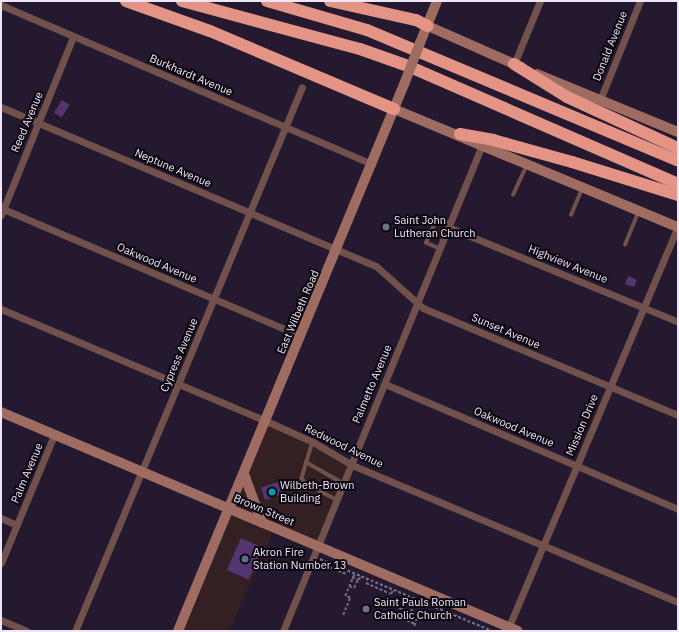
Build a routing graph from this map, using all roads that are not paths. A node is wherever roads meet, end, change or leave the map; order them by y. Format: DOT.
graph roads {
  1 [pos="126,1"];
  2 [pos="182,1"];
  3 [pos="267,1"];
  4 [pos="330,1"];
  5 [pos="437,1"];
  6 [pos="540,1"];
  7 [pos="640,1"];
  8 [pos="1,5"];
  9 [pos="428,26"];
  10 [pos="74,36"];
  11 [pos="514,64"];
  12 [pos="302,87"];
  13 [pos="600,100"];
  14 [pos="1,107"];
  15 [pos="394,109"];
  16 [pos="38,122"];
  17 [pos="285,128"];
  18 [pos="678,132"];
  19 [pos="460,134"];
  20 [pos="482,145"];
  21 [pos="678,148"];
  22 [pos="678,161"];
  23 [pos="372,164"];
  24 [pos="527,164"];
  25 [pos="678,184"];
  26 [pos="582,188"];
  27 [pos="513,194"];
  28 [pos="678,195"];
  29 [pos="2,211"];
  30 [pos="638,211"];
  31 [pos="250,213"];
  32 [pos="571,215"];
  33 [pos="449,225"];
  34 [pos="678,227"];
  35 [pos="432,230"];
  36 [pos="445,235"];
  37 [pos="625,245"];
  38 [pos="440,249"];
  39 [pos="337,250"];
  40 [pos="214,299"];
  41 [pos="417,303"];
  42 [pos="644,306"];
  43 [pos="1,309"];
  44 [pos="678,322"];
  45 [pos="301,336"];
  46 [pos="178,384"];
  47 [pos="385,384"];
  48 [pos="610,387"];
  49 [pos="1,412"];
  50 [pos="678,415"];
  51 [pos="266,421"];
  52 [pos="54,435"];
  53 [pos="313,442"];
  54 [pos="306,462"];
  55 [pos="352,465"];
  56 [pos="576,466"];
  57 [pos="142,472"];
  58 [pos="244,474"];
  59 [pos="344,484"];
  60 [pos="338,500"];
  61 [pos="229,508"];
  62 [pos="678,509"];
  63 [pos="1,518"];
  64 [pos="262,523"];
  65 [pos="17,525"];
  66 [pos="543,545"];
  67 [pos="319,547"];
  68 [pos="1,564"];
  69 [pos="678,602"];
  70 [pos="1,620"];
  71 [pos="511,630"];
  72 [pos="27,631"];
  73 [pos="75,631"];
  74 [pos="178,631"];
  75 [pos="284,631"];
  1 -- 15 [label="highway"];
  2 -- 25 [label="highway"];
  3 -- 22 [label="highway"];
  4 -- 9 [label="highway"];
  5 -- 9 [label="main road, East Wilbeth Road"];
  6 -- 11 [label="street"];
  7 -- 13 [label="street, Donald Avenue"];
  8 -- 10 [label="street, Burkhardt Avenue"];
  9 -- 11 [label="main road"];
  9 -- 15 [label="main road, East Wilbeth Road, bridge"];
  10 -- 16 [label="street, Reed Avenue"];
  10 -- 17 [label="street, Burkhardt Avenue"];
  11 -- 13 [label="main road"];
  11 -- 21 [label="highway"];
  12 -- 17 [label="street, Cypress Avenue"];
  13 -- 18 [label="main road"];
  14 -- 16 [label="street, Neptune Avenue"];
  15 -- 19 [label="main road"];
  15 -- 23 [label="main road, East Wilbeth Road"];
  16 -- 29 [label="street, Reed Avenue"];
  16 -- 31 [label="street, Neptune Avenue"];
  17 -- 23 [label="street, Burkhardt Avenue"];
  17 -- 31 [label="street, Cypress Avenue"];
  19 -- 20 [label="main road"];
  19 -- 28 [label="highway"];
  20 -- 24 [label="main road"];
  20 -- 33 [label="street, Palmetto Avenue"];
  23 -- 39 [label="main road, East Wilbeth Road"];
  24 -- 26 [label="main road"];
  24 -- 27 [label="lane"];
  26 -- 30 [label="main road"];
  26 -- 32 [label="lane"];
  29 -- 40 [label="street, Oakwood Avenue"];
  30 -- 34 [label="main road"];
  30 -- 37 [label="lane"];
  31 -- 39 [label="street, Neptune Avenue"];
  31 -- 40 [label="street, Cypress Avenue"];
  33 -- 35 [label="lane"];
  33 -- 36 [label="street, Palmetto Avenue"];
  33 -- 42 [label="street, Highview Avenue"];
  34 -- 42 [label="street, Mission Drive"];
  35 -- 36 [label="lane"];
  35 -- 38 [label="lane"];
  36 -- 38 [label="street, Palmetto Avenue"];
  38 -- 41 [label="street, Palmetto Avenue"];
  39 -- 41 [label="street, Sunset Avenue"];
  39 -- 45 [label="main road, East Wilbeth Road"];
  40 -- 45 [label="street, Oakwood Avenue"];
  40 -- 46 [label="street, Cypress Avenue"];
  41 -- 47 [label="street, Palmetto Avenue"];
  41 -- 48 [label="street, Sunset Avenue"];
  42 -- 44 [label="street, Highview Avenue"];
  42 -- 48 [label="street, Mission Drive"];
  43 -- 46 [label="street, Redwood Avenue"];
  45 -- 51 [label="main road, East Wilbeth Road"];
  46 -- 51 [label="street, Redwood Avenue"];
  46 -- 57 [label="street, Cypress Avenue"];
  47 -- 55 [label="street, Palmetto Avenue"];
  47 -- 56 [label="street, Oakwood Avenue"];
  48 -- 50 [label="street, Sunset Avenue"];
  48 -- 56 [label="street, Mission Drive"];
  49 -- 52 [label="main road, Brown Street"];
  51 -- 53 [label="street, Redwood Avenue"];
  51 -- 58 [label="main road, East Wilbeth Road"];
  52 -- 57 [label="main road, Brown Street"];
  52 -- 65 [label="street, Palm Avenue"];
  53 -- 54 [label="lane"];
  53 -- 55 [label="street, Redwood Avenue"];
  54 -- 59 [label="lane"];
  54 -- 60 [label="lane"];
  55 -- 59 [label="street, Palmetto Avenue"];
  55 -- 66 [label="street, Redwood Avenue"];
  56 -- 62 [label="street, Oakwood Avenue"];
  56 -- 66 [label="street, Mission Drive"];
  57 -- 61 [label="main road, Brown Street"];
  57 -- 73 [label="street, Cypress Avenue"];
  58 -- 61 [label="main road, East Wilbeth Road"];
  58 -- 64 [label="main road"];
  59 -- 60 [label="street, Palmetto Avenue"];
  60 -- 67 [label="street, Palmetto Avenue"];
  61 -- 64 [label="main road, Brown Street"];
  61 -- 74 [label="main road, East Wilbeth Road"];
  63 -- 65 [label="street"];
  64 -- 67 [label="main road, Brown Street"];
  65 -- 68 [label="street, Palm Avenue"];
  66 -- 69 [label="street, Redwood Avenue"];
  66 -- 71 [label="street, Mission Drive"];
  67 -- 71 [label="main road, Brown Street"];
  67 -- 75 [label="street, Palmetto Avenue"];
  70 -- 72 [label="street"];
}
